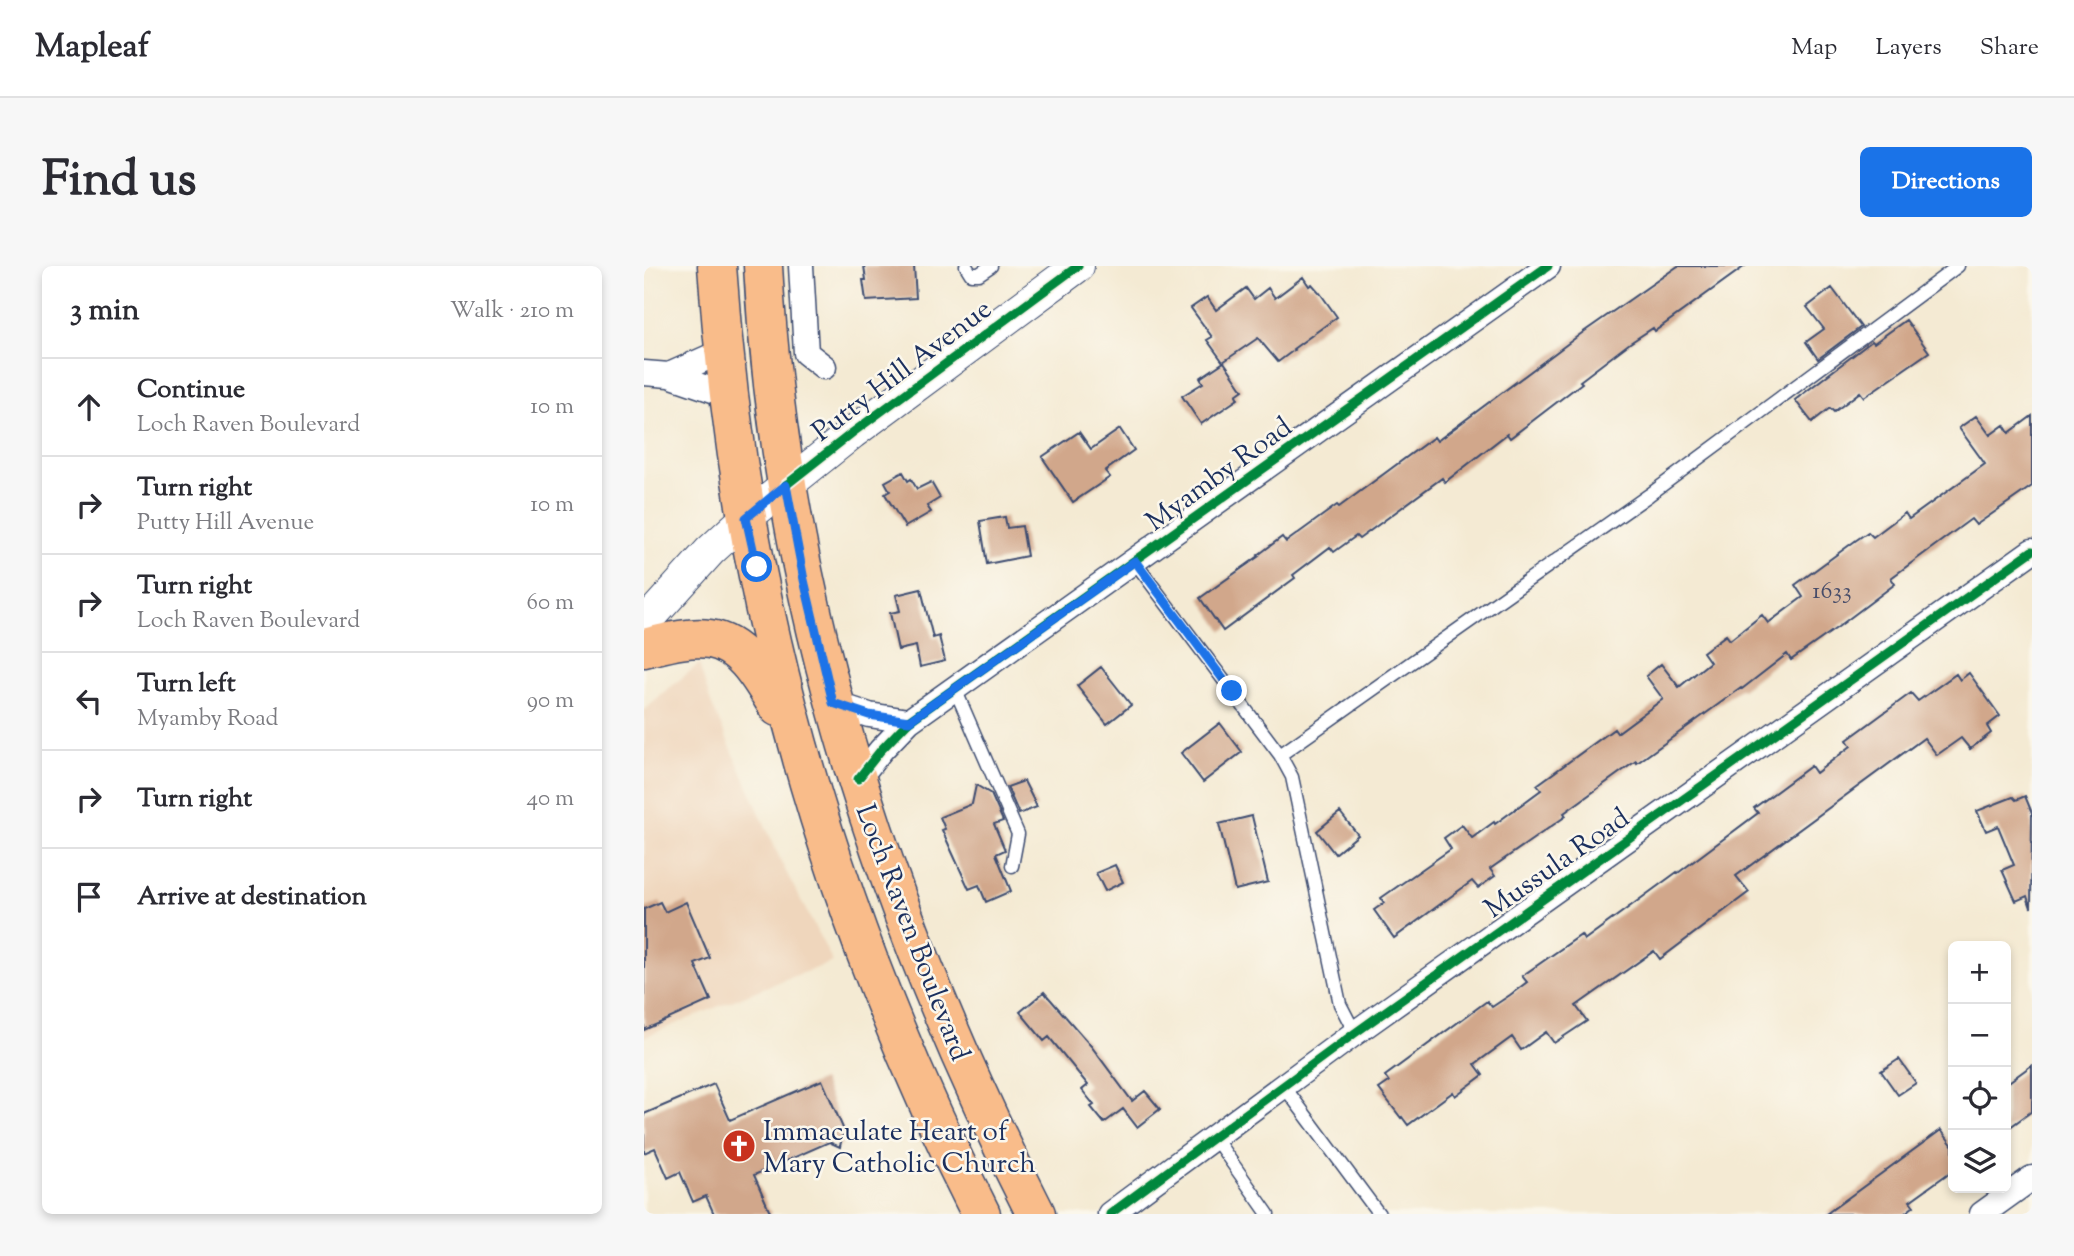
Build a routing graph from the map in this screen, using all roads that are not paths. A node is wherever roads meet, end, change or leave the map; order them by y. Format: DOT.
graph roads {
  1 [pos="717,266"];
  2 [pos="764,266"];
  3 [pos="801,266"];
  4 [pos="966,266"];
  5 [pos="991,266"];
  6 [pos="1078,266"];
  7 [pos="1548,266"];
  8 [pos="1958,266"];
  9 [pos="725,350"];
  10 [pos="824,367"];
  11 [pos="656,374"];
  12 [pos="730,396"];
  13 [pos="786,485"];
  14 [pos="746,518"];
  15 [pos="2032,551"];
  16 [pos="1135,561"];
  17 [pos="644,624"];
  18 [pos="644,648"];
  19 [pos="955,689"];
  20 [pos="833,703"];
  21 [pos="909,721"];
  22 [pos="792,727"];
  23 [pos="1280,755"];
  24 [pos="858,779"];
  25 [pos="1012,866"];
  26 [pos="1355,1033"];
  27 [pos="1283,1085"];
  28 [pos="1213,1137"];
  29 [pos="2032,1178"];
  30 [pos="981,1214"];
  31 [pos="1036,1214"];
  32 [pos="1110,1214"];
  33 [pos="1268,1214"];
  34 [pos="1379,1214"];
  35 [pos="1983,1214"];
  1 -- 9 [label="main road, Loch Raven Boulevard"];
  2 -- 13 [label="main road, Loch Raven Boulevard"];
  3 -- 10 [label="street"];
  4 -- 5 [label="lane"];
  6 -- 13 [label="street, Putty Hill Avenue"];
  7 -- 16 [label="street, Myamby Road"];
  8 -- 23 [label="lane"];
  9 -- 11 [label="street"];
  9 -- 12 [label="main road, Loch Raven Boulevard"];
  11 -- 12 [label="street"];
  12 -- 14 [label="main road, Loch Raven Boulevard"];
  13 -- 14 [label="street, Putty Hill Avenue"];
  13 -- 20 [label="main road, Loch Raven Boulevard"];
  14 -- 17 [label="street, Putty Hill Avenue"];
  14 -- 22 [label="main road, Loch Raven Boulevard"];
  15 -- 26 [label="street, Mussula Road"];
  16 -- 19 [label="street, Myamby Road"];
  16 -- 23 [label="lane"];
  18 -- 22 [label="main road"];
  19 -- 21 [label="street, Myamby Road"];
  19 -- 25 [label="lane"];
  20 -- 21 [label="street"];
  20 -- 24 [label="main road, Loch Raven Boulevard"];
  21 -- 24 [label="street, Myamby Road"];
  22 -- 30 [label="main road, Loch Raven Boulevard"];
  23 -- 26 [label="lane"];
  24 -- 31 [label="main road, Loch Raven Boulevard"];
  26 -- 27 [label="street, Mussula Road"];
  27 -- 28 [label="street, Mussula Road"];
  27 -- 34 [label="lane"];
  28 -- 32 [label="street, Mussula Road"];
  28 -- 33 [label="lane"];
  29 -- 35 [label="street"];
}
